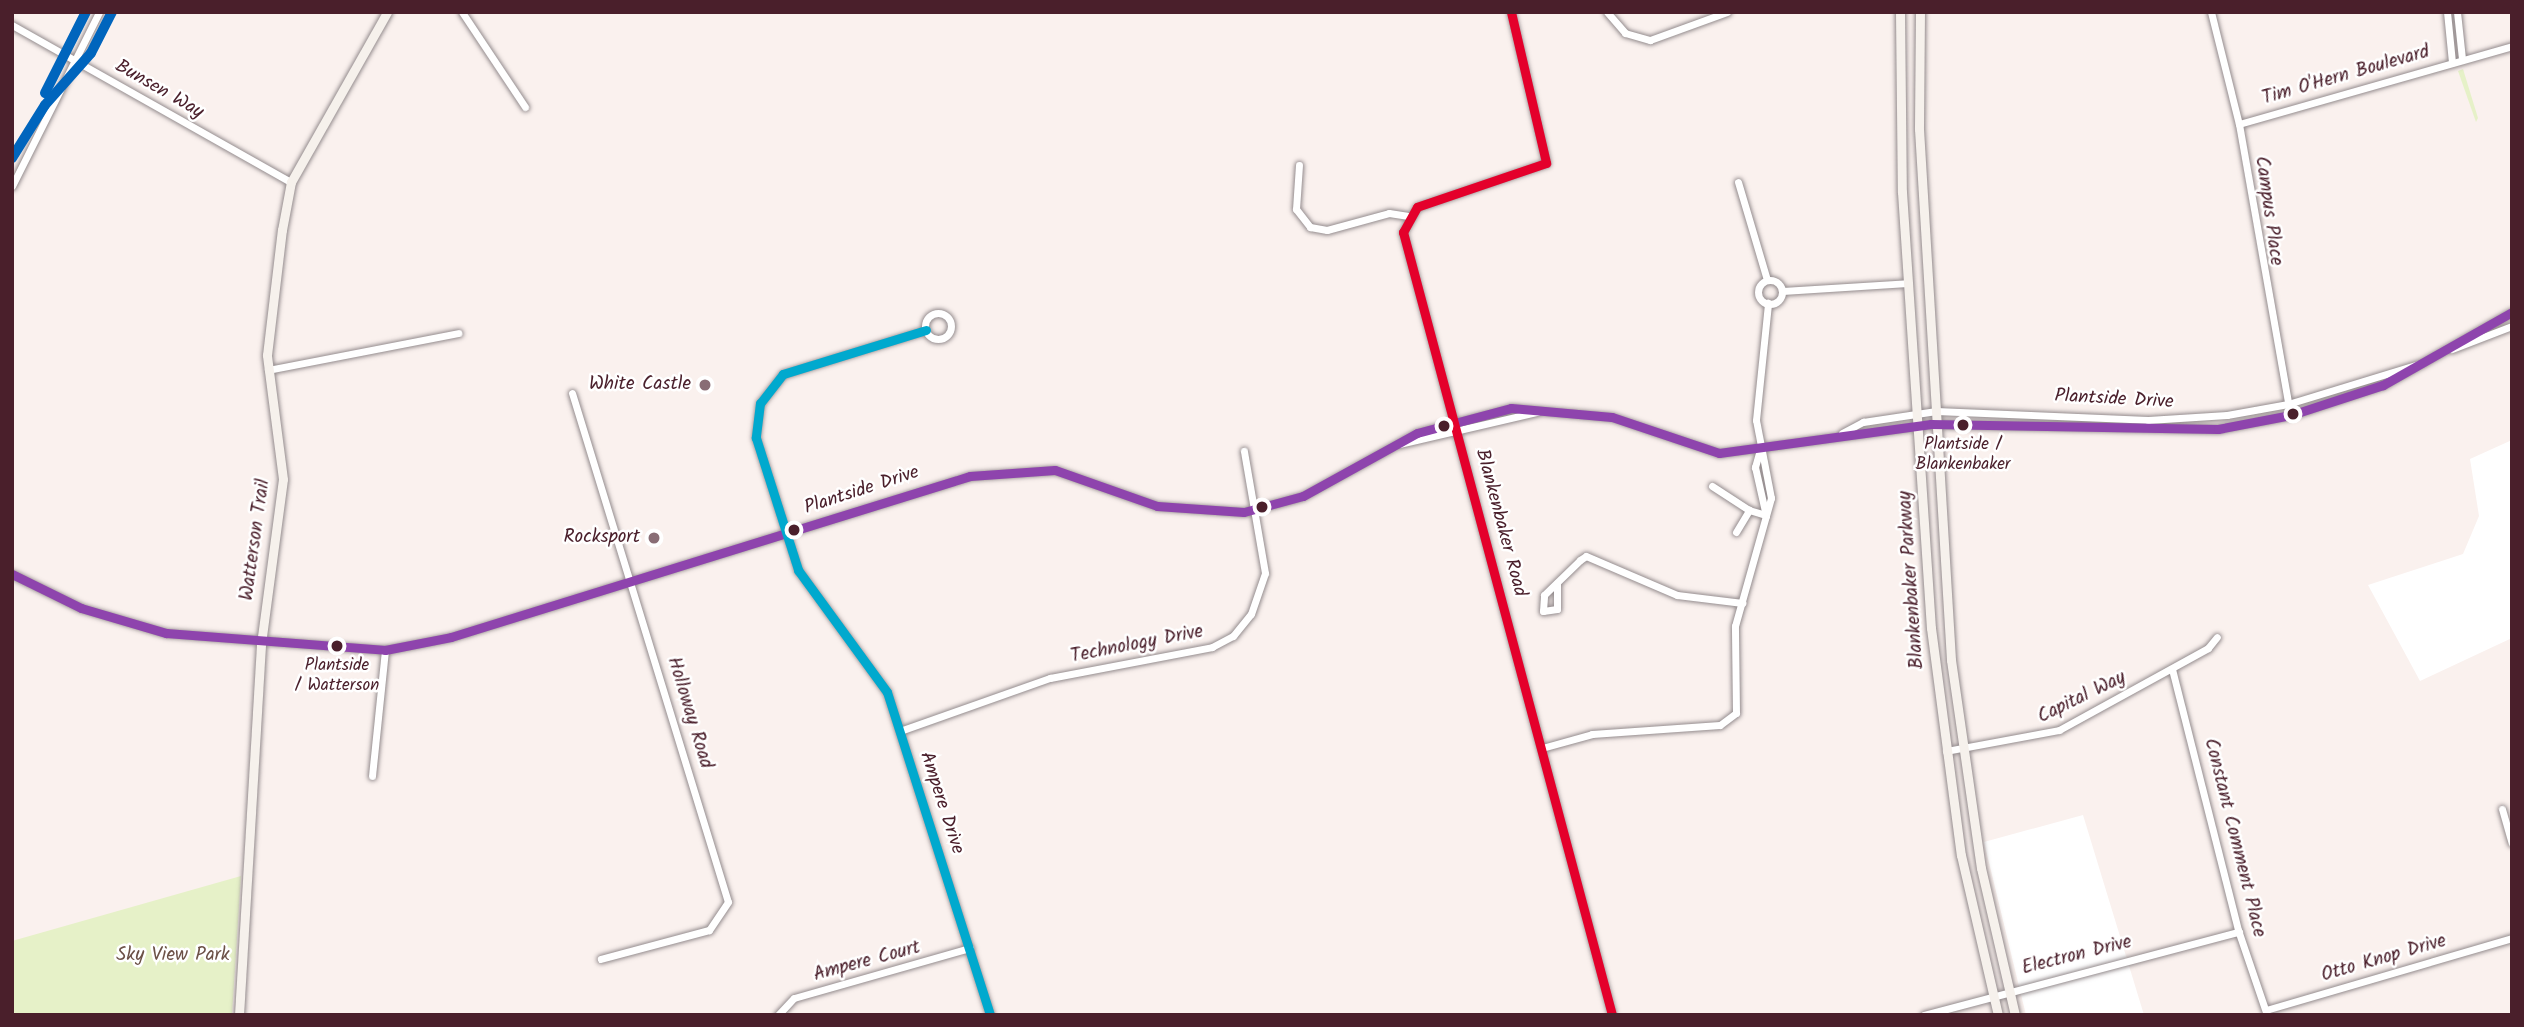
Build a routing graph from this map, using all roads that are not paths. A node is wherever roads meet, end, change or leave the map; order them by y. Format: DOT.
graph roads {
  1 [pos="99,12"];
  2 [pos="387,12"];
  3 [pos="462,12"];
  4 [pos="1511,12"];
  5 [pos="1607,12"];
  6 [pos="1727,12"];
  7 [pos="1900,12"];
  8 [pos="1920,12"];
  9 [pos="2211,12"];
  10 [pos="2446,12"];
  11 [pos="2456,12"];
  12 [pos="12,25"];
  13 [pos="2512,46"];
  14 [pos="2462,59"];
  15 [pos="75,61"];
  16 [pos="2452,62"];
  17 [pos="525,107"];
  18 [pos="2239,124"];
  19 [pos="1300,165"];
  20 [pos="291,182"];
  21 [pos="1738,182"];
  22 [pos="12,186"];
  23 [pos="1407,216"];
  24 [pos="1767,280"];
  25 [pos="1908,283"];
  26 [pos="1782,291"];
  27 [pos="1768,303"];
  28 [pos="2512,312"];
  29 [pos="2512,326"];
  30 [pos="926,330"];
  31 [pos="458,333"];
  32 [pos="2451,349"];
  33 [pos="2422,363"];
  34 [pos="268,370"];
  35 [pos="572,393"];
  36 [pos="2288,404"];
  37 [pos="1541,411"];
  38 [pos="1936,411"];
  39 [pos="1917,413"];
  40 [pos="2092,415"];
  41 [pos="2291,415"];
  42 [pos="1456,420"];
  43 [pos="1937,424"];
  44 [pos="1918,425"];
  45 [pos="2090,427"];
  46 [pos="1459,430"];
  47 [pos="1843,433"];
  48 [pos="1391,445"];
  49 [pos="1244,451"];
  50 [pos="1759,453"];
  51 [pos="1712,486"];
  52 [pos="1749,510"];
  53 [pos="1254,511"];
  54 [pos="1766,516"];
  55 [pos="784,532"];
  56 [pos="1736,532"];
  57 [pos="12,574"];
  58 [pos="632,580"];
  59 [pos="1557,583"];
  60 [pos="1743,603"];
  61 [pos="2217,637"];
  62 [pos="261,644"];
  63 [pos="385,650"];
  64 [pos="2172,668"];
  65 [pos="900,732"];
  66 [pos="1542,748"];
  67 [pos="1962,750"];
  68 [pos="1946,751"];
  69 [pos="372,776"];
  70 [pos="2502,809"];
  71 [pos="2512,843"];
  72 [pos="2239,932"];
  73 [pos="2512,938"];
  74 [pos="970,948"];
  75 [pos="601,959"];
  76 [pos="2008,990"];
  77 [pos="1992,995"];
  78 [pos="2266,1012"];
  79 [pos="239,1015"];
  80 [pos="778,1015"];
  81 [pos="990,1015"];
  82 [pos="1612,1015"];
  83 [pos="1924,1015"];
  84 [pos="1998,1015"];
  85 [pos="2015,1015"];
  1 -- 15 [label="street"];
  2 -- 20 [label="main road, Watterson Trail"];
  3 -- 17 [label="street"];
  4 -- 23 [label="street"];
  5 -- 6 [label="street"];
  7 -- 25 [label="main road, Blankenbaker Parkway"];
  8 -- 38 [label="main road, Blankenbaker Parkway"];
  9 -- 18 [label="street, Campus Place"];
  10 -- 16 [label="street"];
  11 -- 14 [label="street"];
  12 -- 15 [label="street, Bunsen Way"];
  13 -- 14 [label="street, Tim O'Hern Boulevard"];
  14 -- 16 [label="street, Tim O'Hern Boulevard"];
  15 -- 20 [label="street, Bunsen Way"];
  15 -- 22 [label="street"];
  16 -- 18 [label="street, Tim O'Hern Boulevard"];
  18 -- 36 [label="street, Campus Place"];
  19 -- 23 [label="street"];
  20 -- 34 [label="main road, Watterson Trail"];
  21 -- 24 [label="street"];
  23 -- 42 [label="street, Blankenbaker Road"];
  24 -- 26 [label="street"];
  24 -- 27 [label="street"];
  25 -- 26 [label="street"];
  25 -- 39 [label="main road, Blankenbaker Parkway"];
  26 -- 27 [label="street"];
  27 -- 50 [label="street"];
  28 -- 32 [label="street, Plantside Drive"];
  29 -- 32 [label="street, Plantside Drive"];
  30 -- 55 [label="street, Ampere Drive"];
  31 -- 34 [label="street"];
  32 -- 33 [label="street, Plantside Drive"];
  33 -- 36 [label="street, Plantside Drive"];
  33 -- 41 [label="street, Plantside Drive"];
  34 -- 62 [label="main road, Watterson Trail"];
  35 -- 58 [label="street, Holloway Road"];
  36 -- 40 [label="street, Plantside Drive"];
  36 -- 41 [label="street, Campus Place"];
  37 -- 42 [label="street, Plantside Drive"];
  37 -- 46 [label="street, Plantside Drive"];
  37 -- 50 [label="street, Plantside Drive"];
  38 -- 39 [label="street, Plantside Drive"];
  38 -- 40 [label="street, Plantside Drive"];
  38 -- 43 [label="main road, Blankenbaker Parkway"];
  39 -- 44 [label="main road, Blankenbaker Parkway"];
  39 -- 47 [label="street, Plantside Drive"];
  40 -- 45 [label="street"];
  41 -- 45 [label="street, Plantside Drive"];
  42 -- 46 [label="street, Blankenbaker Road"];
  42 -- 48 [label="street, Plantside Drive"];
  43 -- 44 [label="street, Plantside Drive"];
  43 -- 45 [label="street, Plantside Drive"];
  43 -- 67 [label="main road, Blankenbaker Parkway"];
  44 -- 47 [label="street, Plantside Drive"];
  44 -- 68 [label="main road, Blankenbaker Parkway"];
  46 -- 48 [label="street, Plantside Drive"];
  46 -- 66 [label="street, Blankenbaker Road"];
  47 -- 50 [label="street, Plantside Drive"];
  48 -- 53 [label="street, Plantside Drive"];
  49 -- 53 [label="street, Technology Drive"];
  50 -- 54 [label="street"];
  51 -- 52 [label="street"];
  52 -- 54 [label="street"];
  52 -- 56 [label="street"];
  53 -- 55 [label="street, Plantside Drive"];
  53 -- 65 [label="street, Technology Drive"];
  54 -- 60 [label="street"];
  55 -- 58 [label="street, Plantside Drive"];
  55 -- 65 [label="street, Ampere Drive"];
  57 -- 62 [label="street, Plantside Drive"];
  58 -- 63 [label="street, Plantside Drive"];
  58 -- 75 [label="street, Holloway Road"];
  59 -- 60 [label="street"];
  60 -- 66 [label="street"];
  61 -- 64 [label="street, Capital Way"];
  62 -- 63 [label="street, Plantside Drive"];
  62 -- 79 [label="main road, Watterson Trail"];
  63 -- 69 [label="street"];
  64 -- 67 [label="street, Capital Way"];
  64 -- 72 [label="street, Constant Comment Place"];
  65 -- 74 [label="street, Ampere Drive"];
  66 -- 82 [label="street, Blankenbaker Road"];
  67 -- 68 [label="street, Capital Way"];
  67 -- 76 [label="main road, Blankenbaker Parkway"];
  68 -- 77 [label="main road, Blankenbaker Parkway"];
  70 -- 71 [label="street"];
  72 -- 76 [label="street, Electron Drive"];
  72 -- 78 [label="street, Constant Comment Place"];
  73 -- 78 [label="street, Otto Knop Drive"];
  74 -- 80 [label="street, Ampere Court"];
  74 -- 81 [label="street, Ampere Drive"];
  76 -- 77 [label="street, Electron Drive"];
  76 -- 85 [label="main road, Blankenbaker Parkway"];
  77 -- 83 [label="street, Electron Drive"];
  77 -- 84 [label="main road, Blankenbaker Parkway"];
}
